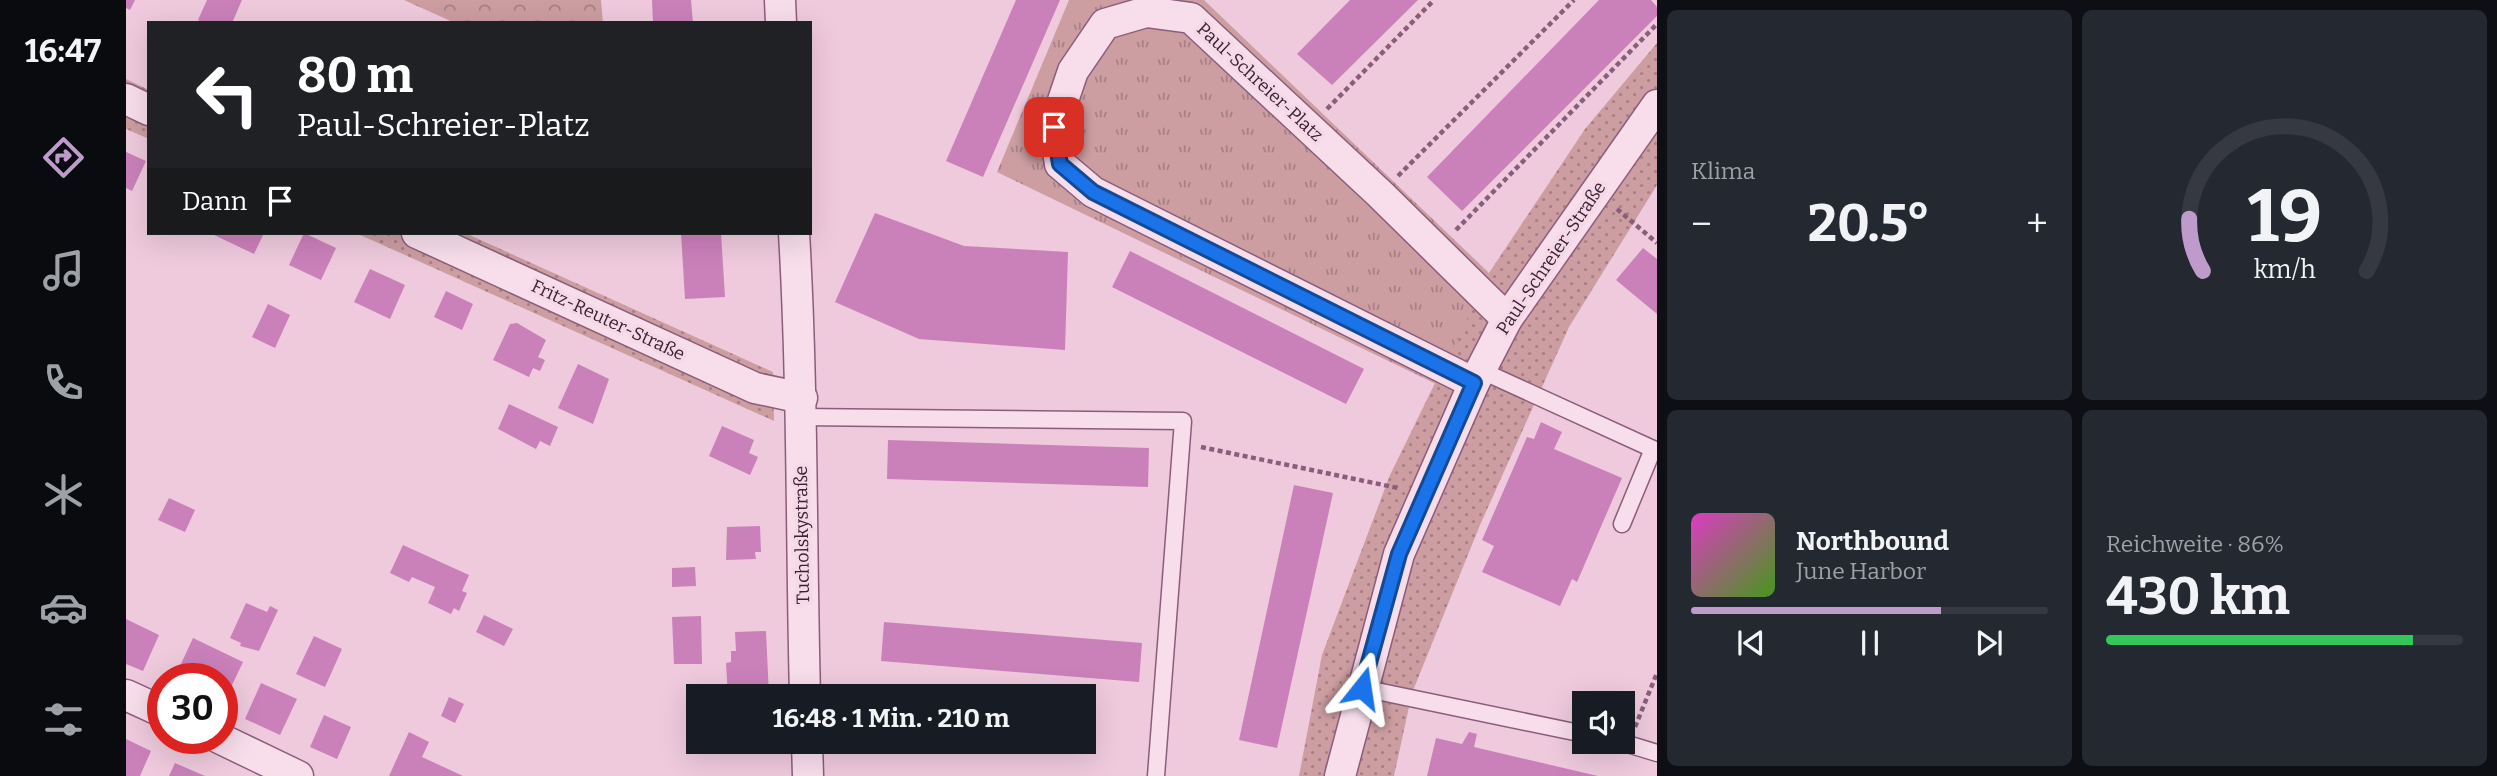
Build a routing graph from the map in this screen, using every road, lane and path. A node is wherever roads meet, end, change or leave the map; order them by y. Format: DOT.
graph roads {
  1 [pos="780,0"];
  2 [pos="1434,0"];
  3 [pos="1574,0"];
  4 [pos="781,21"];
  5 [pos="1657,24"];
  6 [pos="126,99"];
  7 [pos="1657,105"];
  8 [pos="147,109"];
  9 [pos="1309,127"];
  10 [pos="1595,191"];
  11 [pos="1380,194"];
  12 [pos="421,235"];
  13 [pos="794,235"];
  14 [pos="1657,243"];
  15 [pos="1436,251"];
  16 [pos="1507,319"];
  17 [pos="1477,376"];
  18 [pos="801,396"];
  19 [pos="1183,444"];
  20 [pos="1423,493"];
  21 [pos="1622,524"];
  22 [pos="1657,673"];
  23 [pos="806,684"];
  24 [pos="1362,688"];
  25 [pos="126,695"];
  26 [pos="147,705"];
  27 [pos="1635,720"];
  28 [pos="1572,731"];
  29 [pos="1635,746"];
  30 [pos="238,747"];
  31 [pos="1657,753"];
  32 [pos="807,754"];
  33 [pos="298,776"];
  34 [pos="808,776"];
  35 [pos="1156,776"];
  36 [pos="1340,776"];
  1 -- 4 [label="street"];
  2 -- 9 [label="path"];
  3 -- 11 [label="path"];
  5 -- 15 [label="path"];
  6 -- 8 [label="street"];
  7 -- 10 [label="street, Paul-Schreier-Straße"];
  9 -- 11 [label="street, Paul-Schreier-Platz"];
  9 -- 17 [label="street, Paul-Schreier-Platz"];
  10 -- 14 [label="path"];
  10 -- 16 [label="street, Paul-Schreier-Straße"];
  11 -- 15 [label="street, Paul-Schreier-Platz"];
  12 -- 18 [label="street, Fritz-Reuter-Straße"];
  13 -- 18 [label="street, Tucholskystraße"];
  15 -- 16 [label="street, Paul-Schreier-Platz"];
  16 -- 17 [label="street, Paul-Schreier-Straße"];
  17 -- 20 [label="street, Paul-Schreier-Straße"];
  17 -- 21 [label="lane"];
  18 -- 19 [label="lane"];
  18 -- 23 [label="street, Tucholskystraße"];
  19 -- 20 [label="path"];
  19 -- 35 [label="lane"];
  20 -- 24 [label="street, Paul-Schreier-Straße"];
  22 -- 27 [label="path"];
  24 -- 28 [label="lane"];
  24 -- 36 [label="street, Paul-Schreier-Straße"];
  25 -- 26 [label="street"];
  29 -- 31 [label="lane"];
  30 -- 33 [label="street"];
  32 -- 34 [label="street"];
}
